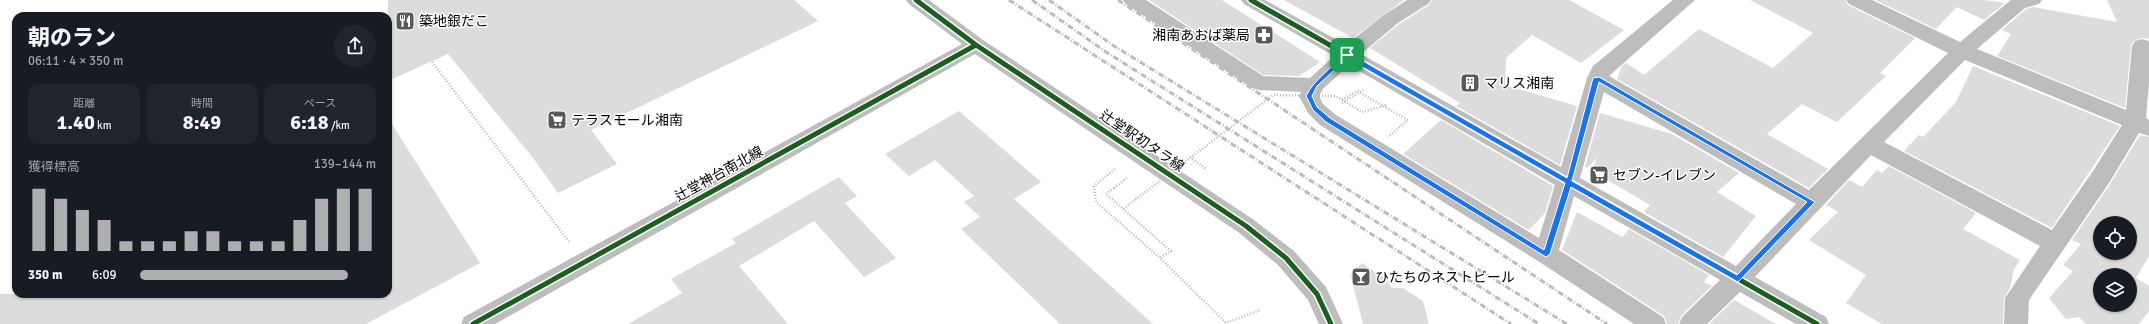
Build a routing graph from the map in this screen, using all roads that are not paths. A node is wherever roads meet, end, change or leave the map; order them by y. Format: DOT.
graph roads {
  1 [pos="916,0"];
  2 [pos="1133,0"];
  3 [pos="1251,0"];
  4 [pos="1283,0"];
  5 [pos="1421,0"];
  6 [pos="1856,0"];
  7 [pos="2032,0"];
  8 [pos="1676,2"];
  9 [pos="1292,23"];
  10 [pos="976,44"];
  11 [pos="2142,46"];
  12 [pos="1962,51"];
  13 [pos="1347,55"];
  14 [pos="1596,78"];
  15 [pos="1315,85"];
  16 [pos="2142,125"];
  17 [pos="1868,144"];
  18 [pos="1569,182"];
  19 [pos="1811,202"];
  20 [pos="2054,242"];
  21 [pos="1546,254"];
  22 [pos="1738,279"];
  23 [pos="473,324"];
  24 [pos="1331,324"];
  25 [pos="1654,324"];
  26 [pos="1691,324"];
  27 [pos="1817,324"];
  28 [pos="2016,324"];
  1 -- 10 [label="street, 辻堂駅初タラ線"];
  2 -- 15 [label="street"];
  3 -- 9 [label="street"];
  4 -- 9 [label="street"];
  5 -- 13 [label="street"];
  6 -- 12 [label="street"];
  7 -- 12 [label="street"];
  8 -- 14 [label="street"];
  9 -- 13 [label="street"];
  10 -- 23 [label="street, 辻堂神台南北線"];
  10 -- 24 [label="street, 辻堂駅初タラ線"];
  11 -- 16 [label="street"];
  12 -- 16 [label="street"];
  12 -- 17 [label="street"];
  13 -- 15 [label="street"];
  13 -- 18 [label="street"];
  14 -- 18 [label="street"];
  14 -- 19 [label="street"];
  15 -- 21 [label="street"];
  16 -- 20 [label="street"];
  17 -- 19 [label="street"];
  17 -- 20 [label="street"];
  18 -- 21 [label="street"];
  18 -- 22 [label="street"];
  19 -- 22 [label="street"];
  20 -- 28 [label="street"];
  21 -- 25 [label="street"];
  22 -- 26 [label="street"];
  22 -- 27 [label="street"];
}
